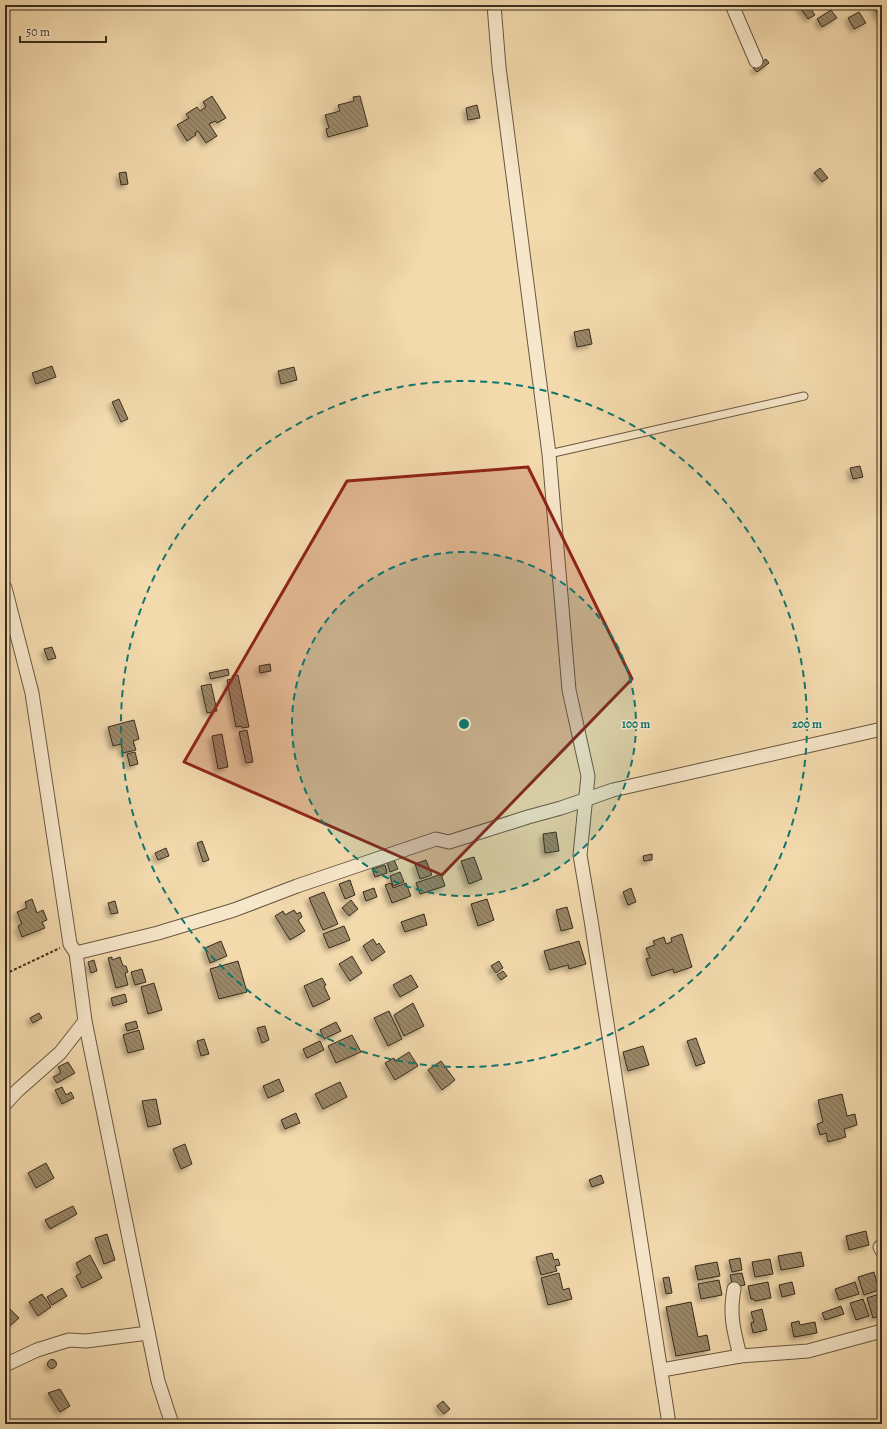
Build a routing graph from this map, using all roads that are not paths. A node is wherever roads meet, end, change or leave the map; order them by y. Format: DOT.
graph roads {
  1 [pos="494,5"];
  2 [pos="732,5"];
  3 [pos="756,61"];
  4 [pos="804,396"];
  5 [pos="549,454"];
  6 [pos="5,588"];
  7 [pos="882,729"];
  8 [pos="586,800"];
  9 [pos="73,948"];
  10 [pos="85,1021"];
  11 [pos="5,1104"];
  12 [pos="734,1289"];
  13 [pos="882,1331"];
  14 [pos="148,1333"];
  15 [pos="740,1356"];
  16 [pos="5,1366"];
  17 [pos="662,1370"];
  18 [pos="172,1424"];
  19 [pos="669,1424"];
  1 -- 5 [label="street"];
  2 -- 3 [label="street"];
  4 -- 5 [label="lane"];
  5 -- 8 [label="street"];
  6 -- 9 [label="street"];
  7 -- 8 [label="street"];
  8 -- 9 [label="street"];
  8 -- 17 [label="street"];
  9 -- 10 [label="street"];
  10 -- 11 [label="street"];
  10 -- 14 [label="street"];
  12 -- 15 [label="street"];
  13 -- 15 [label="street"];
  14 -- 16 [label="street"];
  14 -- 18 [label="street"];
  15 -- 17 [label="street"];
  17 -- 19 [label="street"];
}
